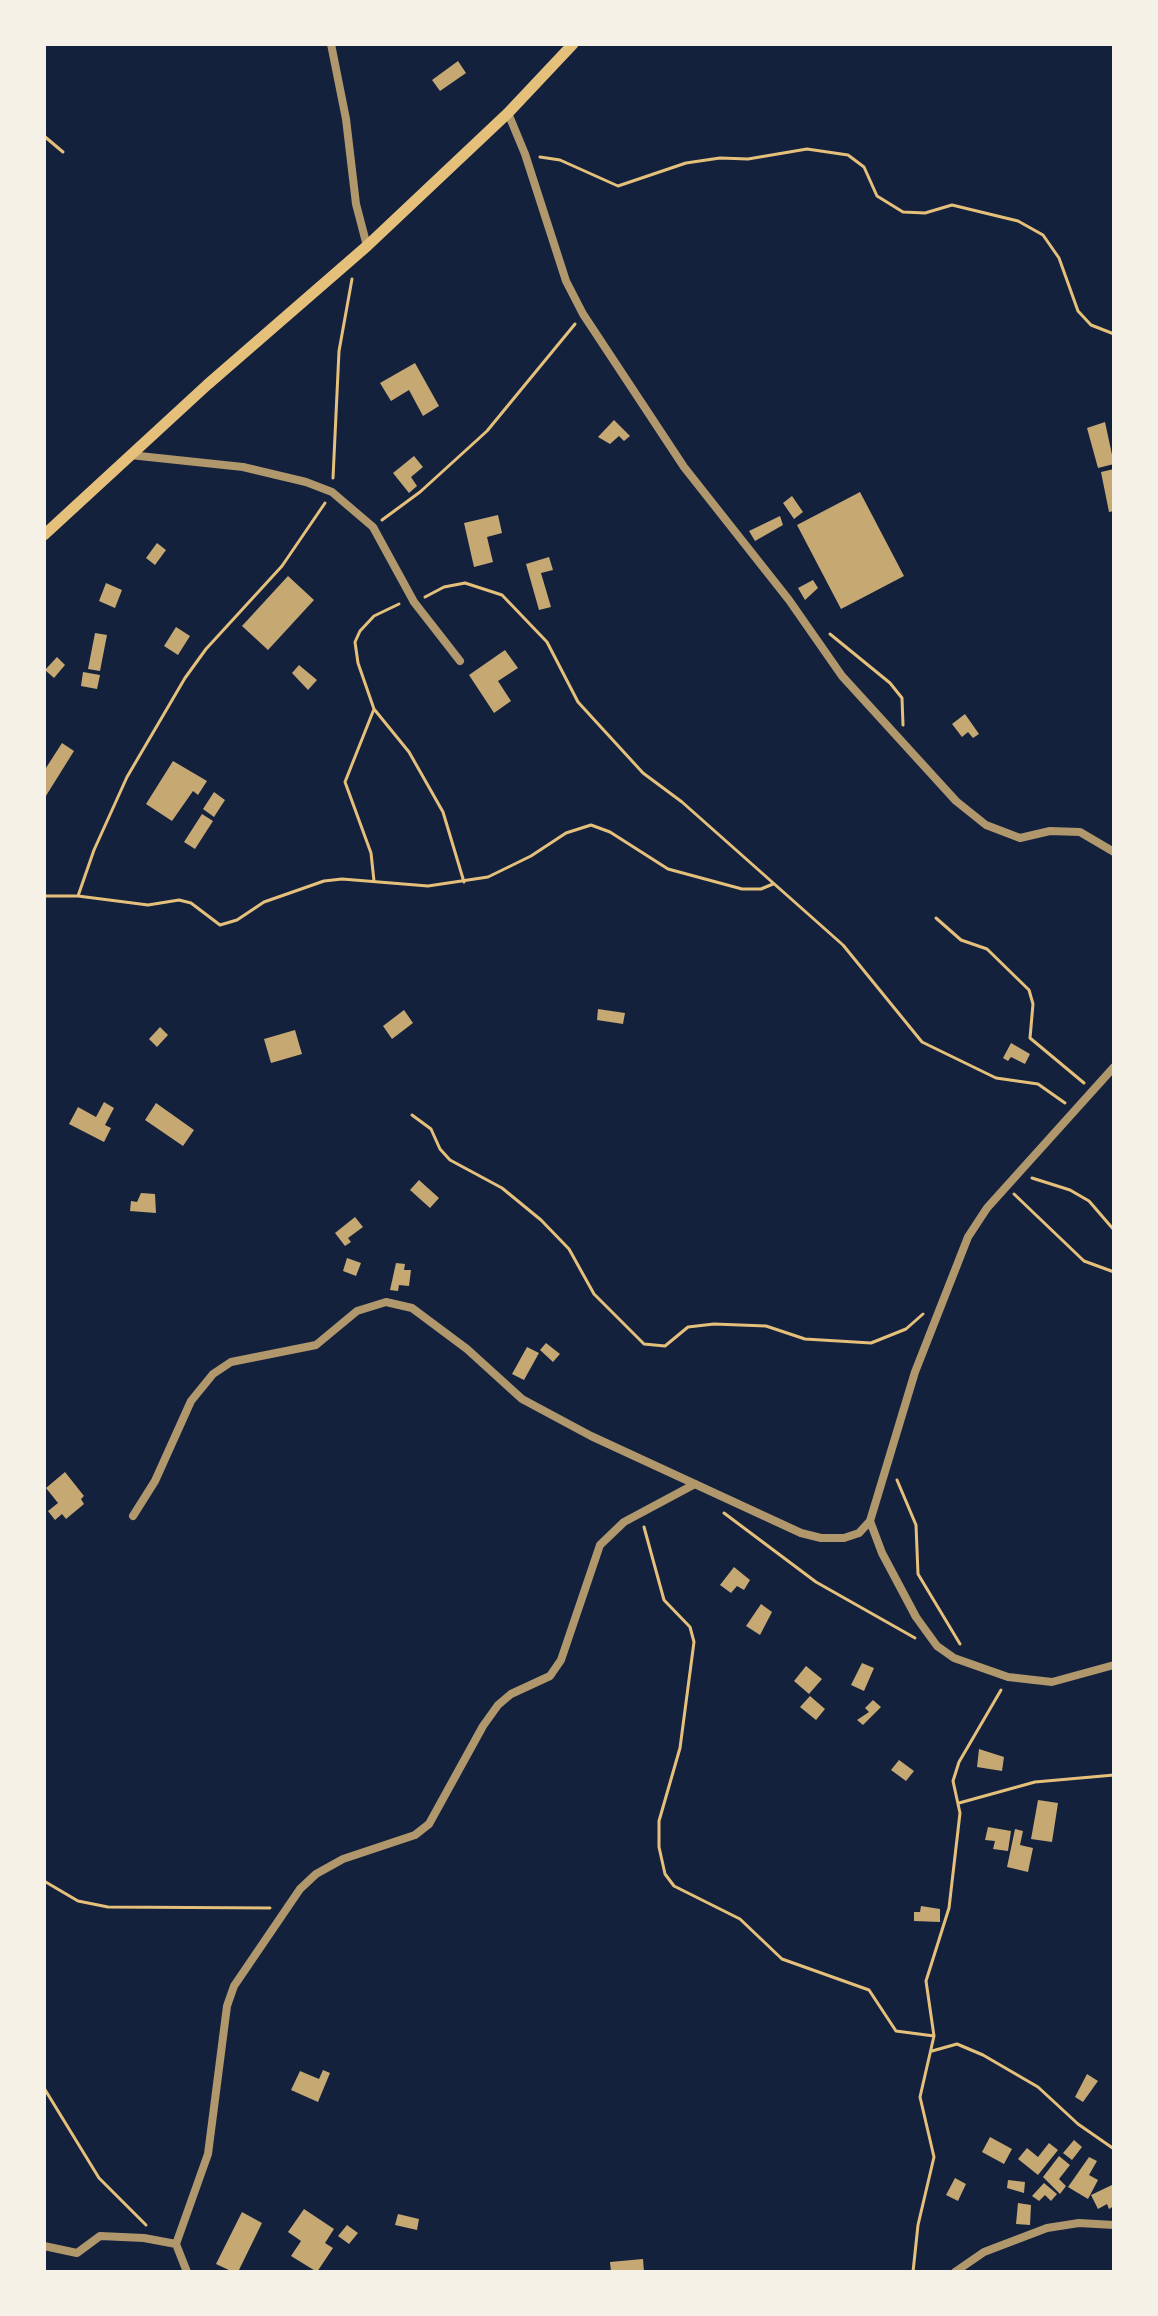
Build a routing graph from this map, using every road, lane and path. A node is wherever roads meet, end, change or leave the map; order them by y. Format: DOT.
graph roads {
  1 [pos="331,44"];
  2 [pos="573,44"];
  3 [pos="508,113"];
  4 [pos="44,136"];
  5 [pos="63,152"];
  6 [pos="525,154"];
  7 [pos="367,246"];
  8 [pos="354,257"];
  9 [pos="583,314"];
  10 [pos="1114,334"];
  11 [pos="130,455"];
  12 [pos="332,492"];
  13 [pos="373,527"];
  14 [pos="44,535"];
  15 [pos="414,602"];
  16 [pos="808,627"];
  17 [pos="460,661"];
  18 [pos="374,709"];
  19 [pos="899,736"];
  20 [pos="1114,852"];
  21 [pos="374,881"];
  22 [pos="464,882"];
  23 [pos="773,884"];
  24 [pos="44,896"];
  25 [pos="78,896"];
  26 [pos="936,918"];
  27 [pos="1114,1067"];
  28 [pos="1094,1091"];
  29 [pos="1082,1106"];
  30 [pos="412,1115"];
  31 [pos="1017,1174"];
  32 [pos="1006,1186"];
  33 [pos="1114,1230"];
  34 [pos="1114,1272"];
  35 [pos="942,1300"];
  36 [pos="889,1453"];
  37 [pos="698,1485"];
  38 [pos="133,1516"];
  39 [pos="640,1516"];
  40 [pos="870,1521"];
  41 [pos="961,1645"];
  42 [pos="937,1646"];
  43 [pos="1114,1665"];
  44 [pos="1008,1677"];
  45 [pos="1114,1775"];
  46 [pos="959,1803"];
  47 [pos="44,1881"];
  48 [pos="289,1908"];
  49 [pos="934,2036"];
  50 [pos="932,2051"];
  51 [pos="44,2088"];
  52 [pos="1114,2149"];
  53 [pos="1114,2225"];
  54 [pos="163,2241"];
  55 [pos="176,2244"];
  56 [pos="44,2246"];
  57 [pos="187,2272"];
  58 [pos="913,2272"];
  59 [pos="955,2272"];
  1 -- 7 [label="street"];
  2 -- 3 [label="main road"];
  3 -- 6 [label="street"];
  3 -- 7 [label="main road"];
  4 -- 5 [label="path"];
  6 -- 9 [label="street"];
  6 -- 10 [label="path"];
  7 -- 8 [label="main road"];
  8 -- 11 [label="main road"];
  8 -- 12 [label="path"];
  9 -- 13 [label="path"];
  9 -- 16 [label="street"];
  11 -- 12 [label="street"];
  11 -- 14 [label="main road"];
  12 -- 13 [label="street"];
  12 -- 25 [label="path"];
  13 -- 15 [label="street"];
  15 -- 17 [label="street"];
  15 -- 18 [label="path"];
  15 -- 23 [label="path"];
  16 -- 19 [label="street"];
  16 -- 19 [label="path"];
  18 -- 21 [label="path"];
  18 -- 22 [label="path"];
  19 -- 20 [label="street"];
  21 -- 22 [label="path"];
  21 -- 25 [label="path"];
  22 -- 23 [label="path"];
  23 -- 29 [label="path"];
  24 -- 25 [label="path"];
  26 -- 28 [label="path"];
  27 -- 28 [label="street"];
  28 -- 29 [label="street"];
  29 -- 31 [label="street"];
  30 -- 35 [label="path"];
  31 -- 32 [label="street"];
  31 -- 33 [label="path"];
  32 -- 34 [label="path"];
  32 -- 35 [label="street"];
  35 -- 36 [label="street"];
  36 -- 40 [label="street"];
  36 -- 41 [label="path"];
  37 -- 38 [label="street"];
  37 -- 39 [label="street"];
  37 -- 40 [label="street"];
  37 -- 42 [label="path"];
  39 -- 48 [label="street"];
  39 -- 49 [label="path"];
  40 -- 42 [label="street"];
  42 -- 44 [label="street"];
  43 -- 44 [label="street"];
  44 -- 46 [label="path"];
  45 -- 46 [label="path"];
  46 -- 49 [label="path"];
  47 -- 48 [label="path"];
  48 -- 55 [label="street"];
  49 -- 50 [label="path"];
  50 -- 52 [label="path"];
  50 -- 58 [label="path"];
  51 -- 54 [label="path"];
  53 -- 59 [label="street"];
  54 -- 55 [label="street"];
  54 -- 56 [label="street"];
  55 -- 57 [label="street"];
}
